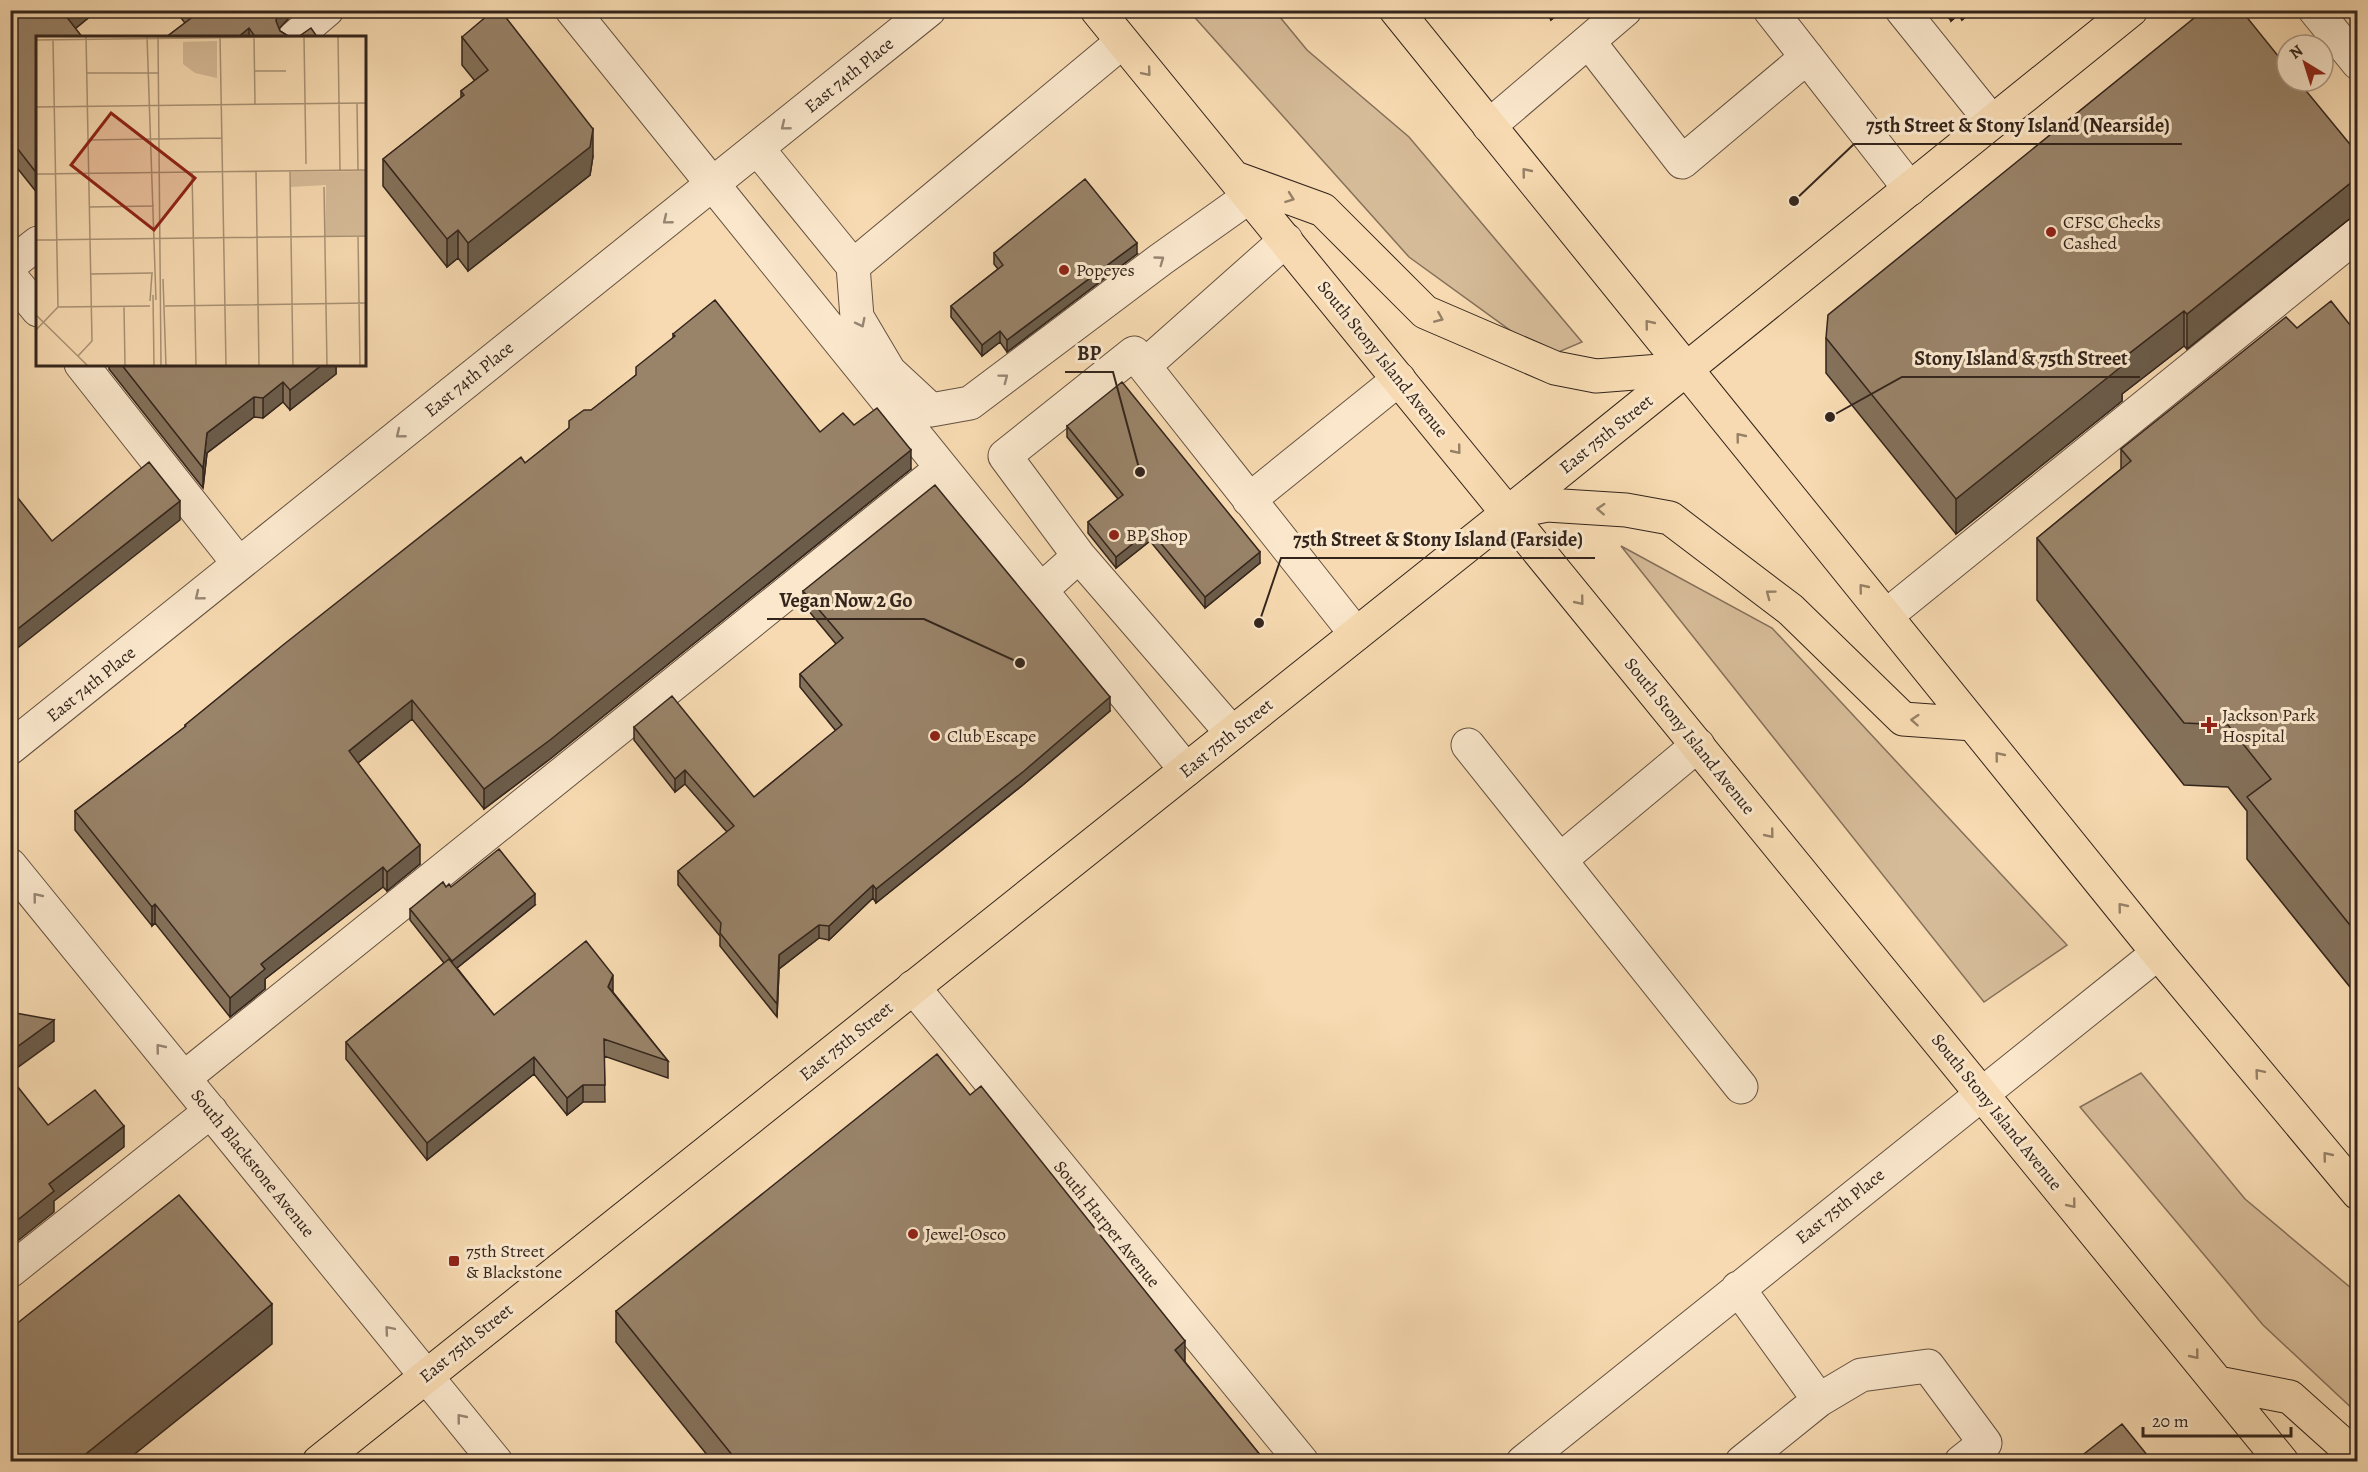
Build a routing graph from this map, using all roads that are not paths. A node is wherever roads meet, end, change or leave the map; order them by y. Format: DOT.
graph roads {
  1 [pos="327,10"];
  2 [pos="572,10"];
  3 [pos="929,10"];
  4 [pos="1097,10"];
  5 [pos="1396,10"];
  6 [pos="1625,10"];
  7 [pos="1770,10"];
  8 [pos="1902,10"];
  9 [pos="2131,10"];
  10 [pos="2315,10"];
  11 [pos="296,36"];
  12 [pos="1122,42"];
  13 [pos="1589,42"];
  14 [pos="1807,57"];
  15 [pos="2358,63"];
  16 [pos="1992,122"];
  17 [pos="1489,126"];
  18 [pos="757,148"];
  19 [pos="712,184"];
  20 [pos="1242,187"];
  21 [pos="1910,189"];
  22 [pos="2358,234"];
  23 [pos="1286,240"];
  24 [pos="36,245"];
  25 [pos="10,265"];
  26 [pos="853,266"];
  27 [pos="10,276"];
  28 [pos="36,308"];
  29 [pos="83,366"];
  30 [pos="1144,366"];
  31 [pos="1686,369"];
  32 [pos="1399,379"];
  33 [pos="942,468"];
  34 [pos="1249,500"];
  35 [pos="1508,513"];
  36 [pos="1079,556"];
  37 [pos="239,564"];
  38 [pos="1041,591"];
  39 [pos="1886,616"];
  40 [pos="1356,634"];
  41 [pos="1973,724"];
  42 [pos="1232,733"];
  43 [pos="1468,744"];
  44 [pos="1698,745"];
  45 [pos="10,748"];
  46 [pos="1186,770"];
  47 [pos="1560,860"];
  48 [pos="10,865"];
  49 [pos="2158,953"];
  50 [pos="913,987"];
  51 [pos="184,1078"];
  52 [pos="1741,1087"];
  53 [pos="1982,1093"];
  54 [pos="211,1111"];
  55 [pos="2358,1193"];
  56 [pos="10,1271"];
  57 [pos="1738,1288"];
  58 [pos="426,1375"];
  59 [pos="2218,1383"];
  60 [pos="1820,1400"];
  61 [pos="2358,1458"];
  62 [pos="319,1461"];
  63 [pos="496,1461"];
  64 [pos="1302,1461"];
  65 [pos="1523,1461"];
  66 [pos="1742,1461"];
  67 [pos="1961,1461"];
  68 [pos="2282,1461"];
  1 -- 11 [label="street"];
  2 -- 19 [label="street"];
  3 -- 18 [label="street, East 74th Place, one-way"];
  4 -- 12 [label="main road, South Stony Island Avenue"];
  5 -- 17 [label="main road"];
  6 -- 13 [label="street"];
  7 -- 14 [label="street"];
  8 -- 16 [label="street"];
  9 -- 16 [label="main road, East 75th Street"];
  10 -- 15 [label="street"];
  12 -- 20 [label="main road, South Stony Island Avenue, one-way"];
  12 -- 26 [label="street"];
  13 -- 14 [label="street"];
  13 -- 17 [label="street"];
  14 -- 21 [label="street"];
  16 -- 21 [label="main road, East 75th Street"];
  31 -- 17 [label="main road, one-way"];
  18 -- 19 [label="street, East 74th Place"];
  18 -- 26 [label="street"];
  19 -- 33 [label="street"];
  19 -- 37 [label="street, East 74th Place, one-way"];
  20 -- 23 [label="main road, South Stony Island Avenue"];
  26 -- 20 [label="street, one-way"];
  20 -- 31 [label="main road, one-way"];
  21 -- 31 [label="main road, East 75th Street"];
  22 -- 39 [label="street"];
  23 -- 30 [label="street"];
  23 -- 32 [label="main road, South Stony Island Avenue"];
  24 -- 25 [label="street"];
  27 -- 28 [label="street"];
  29 -- 37 [label="street"];
  30 -- 34 [label="street"];
  30 -- 36 [label="street"];
  31 -- 35 [label="main road, East 75th Street"];
  39 -- 31 [label="main road, one-way"];
  32 -- 34 [label="street"];
  32 -- 35 [label="main road, South Stony Island Avenue, one-way"];
  33 -- 38 [label="street"];
  33 -- 51 [label="street"];
  34 -- 40 [label="street"];
  35 -- 40 [label="main road, East 75th Street"];
  41 -- 35 [label="main road, one-way"];
  35 -- 44 [label="main road, South Stony Island Avenue, one-way"];
  36 -- 38 [label="street"];
  36 -- 42 [label="street"];
  37 -- 45 [label="street, East 74th Place, one-way"];
  38 -- 46 [label="street"];
  39 -- 41 [label="main road"];
  40 -- 42 [label="main road, East 75th Street"];
  49 -- 41 [label="main road, one-way"];
  42 -- 46 [label="main road, East 75th Street"];
  43 -- 47 [label="street"];
  44 -- 47 [label="street"];
  44 -- 53 [label="main road, South Stony Island Avenue, one-way"];
  46 -- 50 [label="main road, East 75th Street"];
  47 -- 52 [label="street"];
  51 -- 48 [label="street, South Blackstone Avenue, one-way"];
  49 -- 53 [label="street, East 75th Place"];
  55 -- 49 [label="main road, one-way"];
  50 -- 58 [label="main road, East 75th Street"];
  50 -- 64 [label="street, South Harper Avenue"];
  51 -- 54 [label="street, South Blackstone Avenue"];
  53 -- 57 [label="street, East 75th Place"];
  53 -- 59 [label="main road, South Stony Island Avenue, one-way"];
  54 -- 56 [label="street"];
  58 -- 54 [label="street, South Blackstone Avenue, one-way"];
  57 -- 60 [label="street"];
  57 -- 65 [label="street, East 75th Place"];
  58 -- 62 [label="main road, East 75th Street"];
  63 -- 58 [label="street, South Blackstone Avenue, one-way"];
  59 -- 61 [label="main road"];
  59 -- 68 [label="main road, South Stony Island Avenue"];
  60 -- 66 [label="street"];
  60 -- 67 [label="street"];
}
